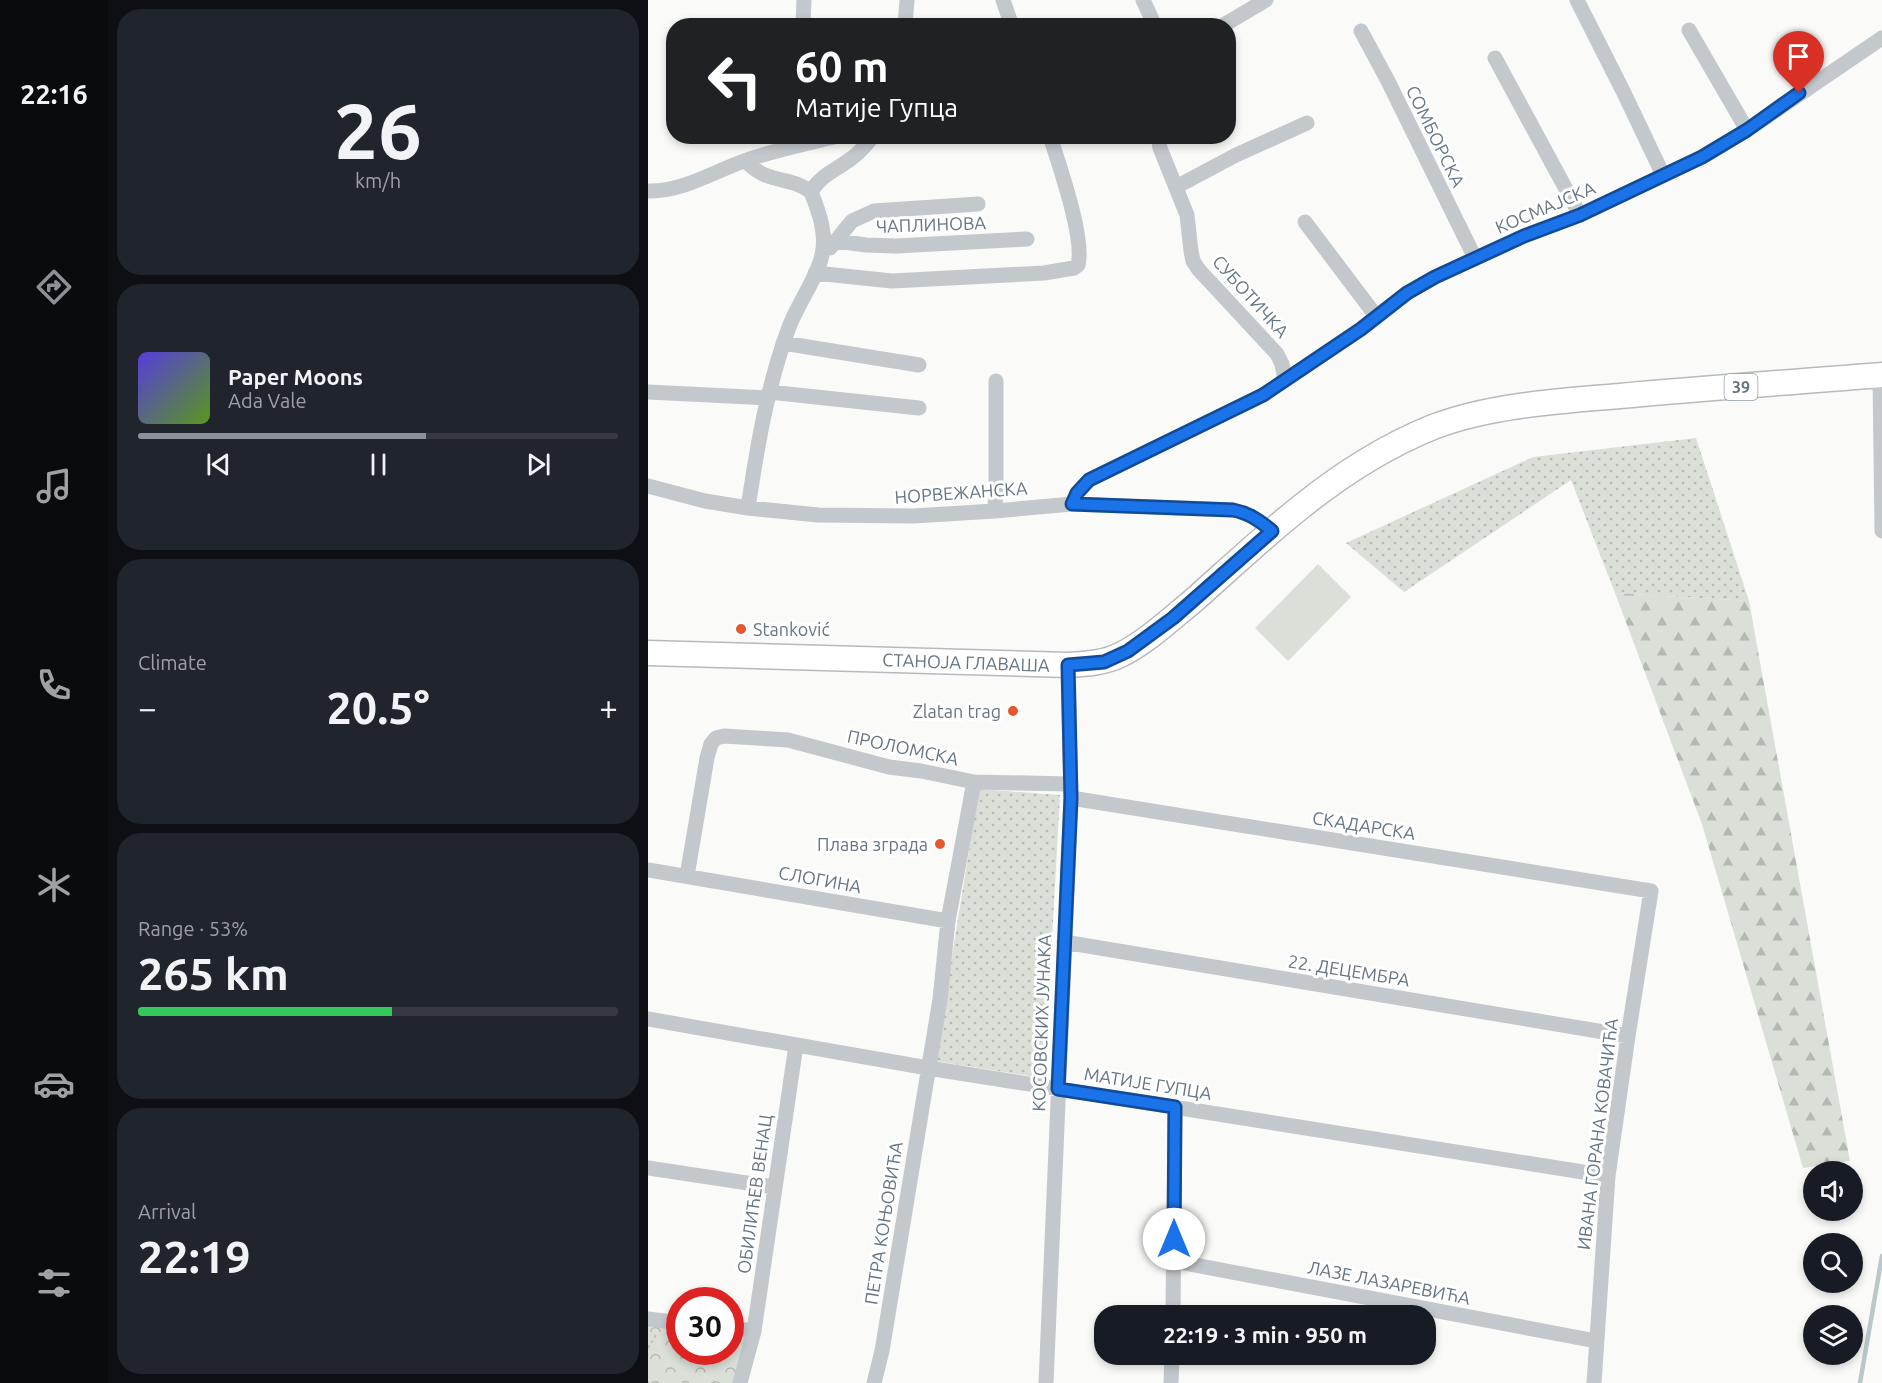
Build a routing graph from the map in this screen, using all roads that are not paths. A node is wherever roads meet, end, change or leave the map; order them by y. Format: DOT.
graph roads {
  1 [pos="804,0"];
  2 [pos="908,0"];
  3 [pos="1004,0"];
  4 [pos="1143,0"];
  5 [pos="1266,0"];
  6 [pos="1577,0"];
  7 [pos="803,18"];
  8 [pos="906,18"];
  9 [pos="1010,18"];
  10 [pos="1151,18"];
  11 [pos="1236,18"];
  12 [pos="1689,30"];
  13 [pos="1361,31"];
  14 [pos="1882,38"];
  15 [pos="1496,58"];
  16 [pos="1306,123"];
  17 [pos="1747,130"];
  18 [pos="803,144"];
  19 [pos="865,144"];
  20 [pos="1052,144"];
  21 [pos="1159,144"];
  22 [pos="745,160"];
  23 [pos="1663,176"];
  24 [pos="1176,187"];
  25 [pos="648,191"];
  26 [pos="812,192"];
  27 [pos="978,204"];
  28 [pos="1580,215"];
  29 [pos="1305,222"];
  30 [pos="1027,239"];
  31 [pos="836,241"];
  32 [pos="822,253"];
  33 [pos="1475,258"];
  34 [pos="815,273"];
  35 [pos="1376,316"];
  36 [pos="783,343"];
  37 [pos="920,365"];
  38 [pos="1881,376"];
  39 [pos="1285,380"];
  40 [pos="996,381"];
  41 [pos="648,392"];
  42 [pos="768,395"];
  43 [pos="919,408"];
  44 [pos="648,486"];
  45 [pos="1072,504"];
  46 [pos="748,508"];
  47 [pos="994,511"];
  48 [pos="1272,531"];
  49 [pos="1882,531"];
  50 [pos="648,653"];
  51 [pos="1068,665"];
  52 [pos="974,782"];
  53 [pos="1070,791"];
  54 [pos="648,870"];
  55 [pos="687,876"];
  56 [pos="1651,891"];
  57 [pos="948,921"];
  58 [pos="1064,942"];
  59 [pos="648,1019"];
  60 [pos="1628,1036"];
  61 [pos="796,1045"];
  62 [pos="927,1068"];
  63 [pos="1058,1089"];
  64 [pos="1175,1107"];
  65 [pos="648,1168"];
  66 [pos="1608,1176"];
  67 [pos="774,1187"];
  68 [pos="1174,1262"];
  69 [pos="1173,1305"];
  70 [pos="648,1319"];
  71 [pos="666,1321"];
  72 [pos="744,1330"];
  73 [pos="754,1331"];
  74 [pos="1596,1341"];
  75 [pos="1172,1365"];
  76 [pos="740,1383"];
  77 [pos="874,1383"];
  78 [pos="1046,1383"];
  79 [pos="1171,1383"];
  80 [pos="1594,1383"];
  1 -- 7 [label="street"];
  2 -- 8 [label="street"];
  3 -- 9 [label="street"];
  4 -- 10 [label="street"];
  5 -- 11 [label="street"];
  6 -- 23 [label="street"];
  12 -- 17 [label="street"];
  13 -- 33 [label="street, СОМБОРСКА"];
  14 -- 17 [label="street, КОСМАЈСКА"];
  15 -- 28 [label="street"];
  16 -- 24 [label="street"];
  17 -- 23 [label="street, КОСМАЈСКА"];
  18 -- 22 [label="street"];
  19 -- 26 [label="street"];
  20 -- 34 [label="street"];
  21 -- 24 [label="street, СУБОТИЧКА"];
  22 -- 25 [label="street"];
  22 -- 26 [label="street"];
  23 -- 28 [label="street, КОСМАЈСКА"];
  24 -- 39 [label="street, СУБОТИЧКА"];
  26 -- 32 [label="street"];
  27 -- 31 [label="street"];
  28 -- 33 [label="street, КОСМАЈСКА"];
  29 -- 35 [label="street"];
  30 -- 31 [label="street, ЧАПЛИНОВА"];
  31 -- 32 [label="street"];
  32 -- 34 [label="street"];
  33 -- 35 [label="street, КОСМАЈСКА"];
  34 -- 36 [label="street"];
  35 -- 39 [label="street, КОСМАЈСКА"];
  36 -- 37 [label="street"];
  36 -- 42 [label="street"];
  38 -- 48 [label="main road, СТАНОЈА ГЛАВАША / 39"];
  38 -- 49 [label="street"];
  39 -- 45 [label="street, КОСМАЈСКА"];
  40 -- 47 [label="street"];
  41 -- 42 [label="street"];
  42 -- 43 [label="street"];
  42 -- 46 [label="street"];
  44 -- 46 [label="street, НОРВЕЖАНСКА"];
  45 -- 47 [label="street, НОРВЕЖАНСКА"];
  45 -- 48 [label="street, НОРВЕЖАНСКА"];
  46 -- 47 [label="street, НОРВЕЖАНСКА"];
  48 -- 51 [label="main road, СТАНОЈА ГЛАВАША / 39"];
  50 -- 51 [label="main road, СТАНОЈА ГЛАВАША / 39"];
  51 -- 53 [label="street, КОСОВСКИХ ЈУНАКА"];
  52 -- 53 [label="street, СКАДАРСКА"];
  52 -- 55 [label="street, ПРОЛОМСКА"];
  52 -- 57 [label="street, ПРОЛОМСКА"];
  53 -- 56 [label="street, СКАДАРСКА"];
  53 -- 58 [label="street, КОСОВСКИХ ЈУНАКА"];
  54 -- 55 [label="street, СЛОГИНА"];
  55 -- 57 [label="street, СЛОГИНА"];
  56 -- 60 [label="street, ИВАНА ГОРАНА КОВАЧИЋА"];
  57 -- 62 [label="street, ПРОЛОМСКА"];
  58 -- 60 [label="street, 22. ДЕЦЕМБРА"];
  58 -- 63 [label="street, КОСОВСКИХ ЈУНАКА"];
  59 -- 61 [label="street, МАТИЈЕ ГУПЦА"];
  60 -- 66 [label="street, ИВАНА ГОРАНА КОВАЧИЋА"];
  61 -- 62 [label="street, МАТИЈЕ ГУПЦА"];
  61 -- 67 [label="street, ОБИЛИЋЕВ ВЕНАЦ"];
  62 -- 63 [label="street, МАТИЈЕ ГУПЦА"];
  62 -- 77 [label="street, ПЕТРА КОЊОВИЋА"];
  63 -- 64 [label="street, МАТИЈЕ ГУПЦА"];
  63 -- 78 [label="street, КОСОВСКИХ ЈУНАКА"];
  64 -- 66 [label="street, МАТИЈЕ ГУПЦА"];
  64 -- 68 [label="street"];
  65 -- 67 [label="street"];
  66 -- 74 [label="street, ИВАНА ГОРАНА КОВАЧИЋА"];
  67 -- 73 [label="street, ОБИЛИЋЕВ ВЕНАЦ"];
  68 -- 69 [label="street"];
  68 -- 74 [label="street, ЛАЗЕ ЛАЗАРЕВИЋА"];
  70 -- 71 [label="street"];
  72 -- 73 [label="street"];
  73 -- 76 [label="street, ОБИЛИЋЕВ ВЕНАЦ"];
  74 -- 80 [label="street, ИВАНА ГОРАНА КОВАЧИЋА"];
  75 -- 79 [label="street"];
}
